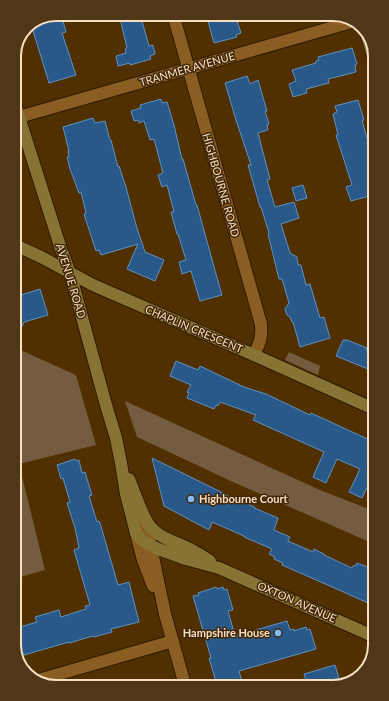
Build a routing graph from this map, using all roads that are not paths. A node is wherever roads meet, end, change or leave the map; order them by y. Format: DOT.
graph roads {
  1 [pos="175,21"];
  2 [pos="346,24"];
  3 [pos="188,69"];
  4 [pos="21,116"];
  5 [pos="21,123"];
  6 [pos="21,248"];
  7 [pos="70,273"];
  8 [pos="254,355"];
  9 [pos="368,406"];
  10 [pos="121,463"];
  11 [pos="140,508"];
  12 [pos="136,534"];
  13 [pos="150,545"];
  14 [pos="219,568"];
  15 [pos="165,614"];
  16 [pos="368,634"];
  17 [pos="173,641"];
  18 [pos="46,678"];
  19 [pos="183,680"];
  1 -- 3 [label="street, HIGHBOURNE ROAD"];
  2 -- 3 [label="street, TRANMER AVENUE"];
  3 -- 4 [label="street, TRANMER AVENUE"];
  3 -- 8 [label="street, HIGHBOURNE ROAD"];
  5 -- 7 [label="main road, AVENUE ROAD"];
  6 -- 7 [label="main road, CHAPLIN CRESCENT"];
  7 -- 8 [label="main road, CHAPLIN CRESCENT"];
  7 -- 10 [label="main road, AVENUE ROAD"];
  8 -- 9 [label="main road, CHAPLIN CRESCENT"];
  10 -- 11 [label="main road, AVENUE ROAD"];
  10 -- 12 [label="main road, AVENUE ROAD"];
  11 -- 13 [label="street, AVENUE ROAD"];
  11 -- 14 [label="main road, OXTON AVENUE"];
  12 -- 13 [label="main road, OXTON AVENUE"];
  12 -- 15 [label="street, AVENUE ROAD"];
  13 -- 14 [label="main road, OXTON AVENUE"];
  13 -- 15 [label="street, AVENUE ROAD"];
  14 -- 16 [label="main road, OXTON AVENUE"];
  15 -- 17 [label="street, AVENUE ROAD"];
  17 -- 18 [label="street"];
  17 -- 19 [label="street, AVENUE ROAD"];
}
